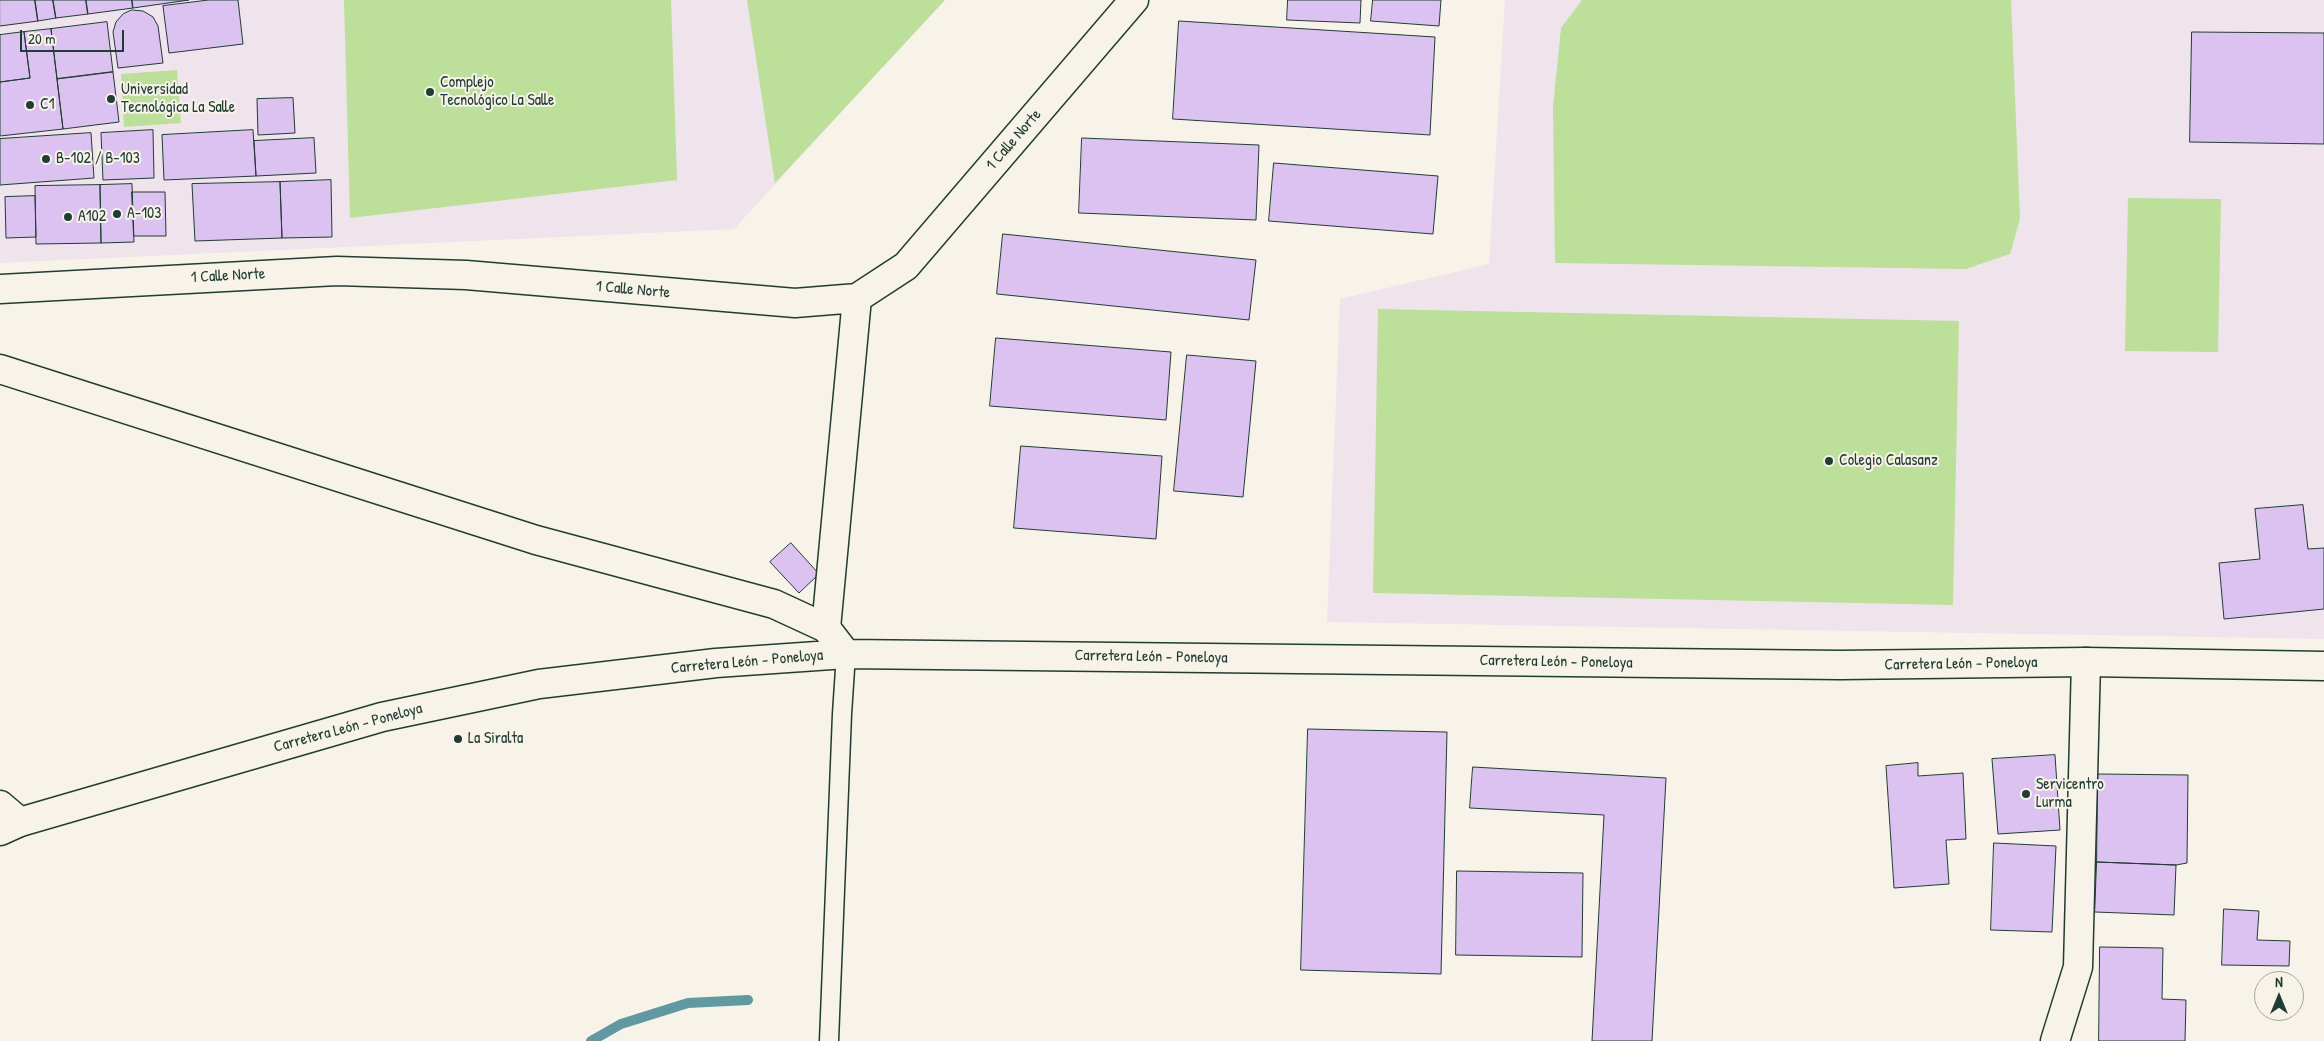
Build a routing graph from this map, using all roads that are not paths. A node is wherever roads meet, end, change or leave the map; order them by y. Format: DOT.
graph roads {
  1 [pos="1134,0"];
  2 [pos="0,289"];
  3 [pos="857,298"];
  4 [pos="0,369"];
  5 [pos="826,628"];
  6 [pos="846,654"];
  7 [pos="2086,662"];
  8 [pos="2324,666"];
  9 [pos="7,819"];
  10 [pos="829,1041"];
  11 [pos="2056,1041"];
  1 -- 3 [label="street, 1 Calle Norte"];
  2 -- 3 [label="street, 1 Calle Norte"];
  3 -- 5 [label="street"];
  4 -- 5 [label="street"];
  5 -- 6 [label="street"];
  6 -- 7 [label="street, Carretera León - Poneloya"];
  6 -- 9 [label="street, Carretera León - Poneloya"];
  6 -- 10 [label="lane"];
  7 -- 8 [label="street, Carretera León - Poneloya"];
  7 -- 11 [label="street"];
}
